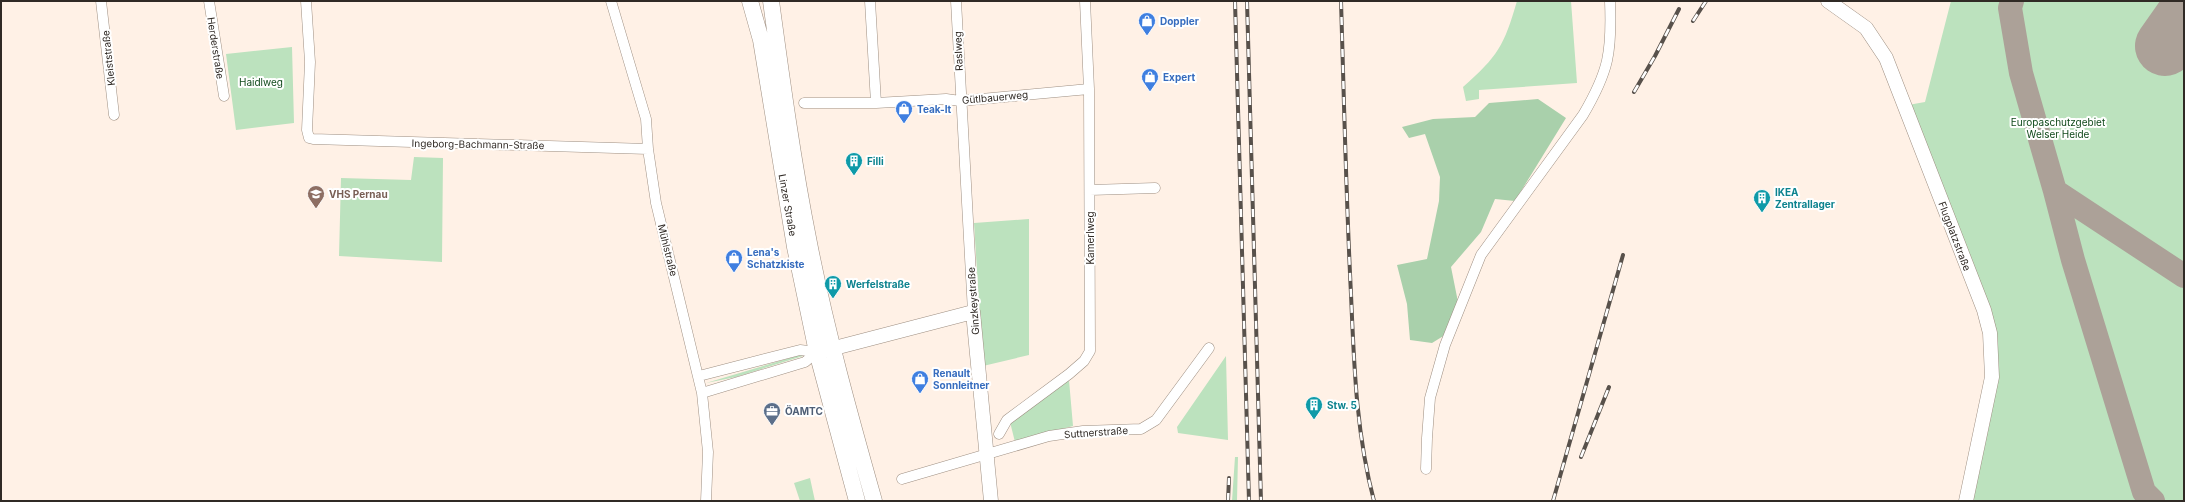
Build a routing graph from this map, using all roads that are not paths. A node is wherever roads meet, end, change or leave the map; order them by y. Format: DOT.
graph roads {
  1 [pos="101,1"];
  2 [pos="209,1"];
  3 [pos="306,1"];
  4 [pos="611,1"];
  5 [pos="750,1"];
  6 [pos="771,1"];
  7 [pos="870,1"];
  8 [pos="956,1"];
  9 [pos="1085,1"];
  10 [pos="1610,1"];
  11 [pos="1828,1"];
  12 [pos="1089,89"];
  13 [pos="224,96"];
  14 [pos="960,101"];
  15 [pos="804,103"];
  16 [pos="876,103"];
  17 [pos="114,115"];
  18 [pos="648,149"];
  19 [pos="1155,188"];
  20 [pos="1090,190"];
  21 [pos="973,312"];
  22 [pos="833,348"];
  23 [pos="1209,348"];
  24 [pos="817,352"];
  25 [pos="699,376"];
  26 [pos="702,393"];
  27 [pos="999,434"];
  28 [pos="986,455"];
  29 [pos="1426,469"];
  30 [pos="902,479"];
  31 [pos="706,501"];
  32 [pos="857,501"];
  33 [pos="874,501"];
  34 [pos="991,501"];
  35 [pos="1966,501"];
  1 -- 17 [label="street, Kleiststraße"];
  2 -- 13 [label="street, Herderstraße"];
  3 -- 18 [label="street, Ingeborg-Bachmann-Straße"];
  4 -- 18 [label="street, Mühlstraße"];
  5 -- 24 [label="main road, Linzer Straße"];
  6 -- 22 [label="main road, Linzer Straße"];
  7 -- 16 [label="street"];
  8 -- 14 [label="street, Raslweg"];
  9 -- 12 [label="street, Kamerlweg"];
  10 -- 29 [label="street"];
  11 -- 35 [label="street, Flugplatzstraße"];
  12 -- 14 [label="street, Gütlbauerweg"];
  12 -- 20 [label="street, Kamerlweg"];
  14 -- 16 [label="street, Gütlbauerweg"];
  14 -- 21 [label="street, Ginzkeystraße"];
  15 -- 16 [label="street, Gütlbauerweg"];
  18 -- 25 [label="street, Mühlstraße"];
  19 -- 20 [label="street"];
  20 -- 27 [label="street, Kamerlweg"];
  21 -- 22 [label="street"];
  21 -- 28 [label="street, Ginzkeystraße"];
  22 -- 24 [label="street"];
  22 -- 33 [label="main road, Linzer Straße"];
  23 -- 28 [label="street, Suttnerstraße"];
  24 -- 25 [label="street"];
  24 -- 26 [label="street"];
  24 -- 32 [label="main road, Linzer Straße"];
  25 -- 26 [label="street, Mühlstraße"];
  26 -- 31 [label="street, Mühlstraße"];
  28 -- 30 [label="street, Suttnerstraße"];
  28 -- 34 [label="street, Ginzkeystraße"];
}
